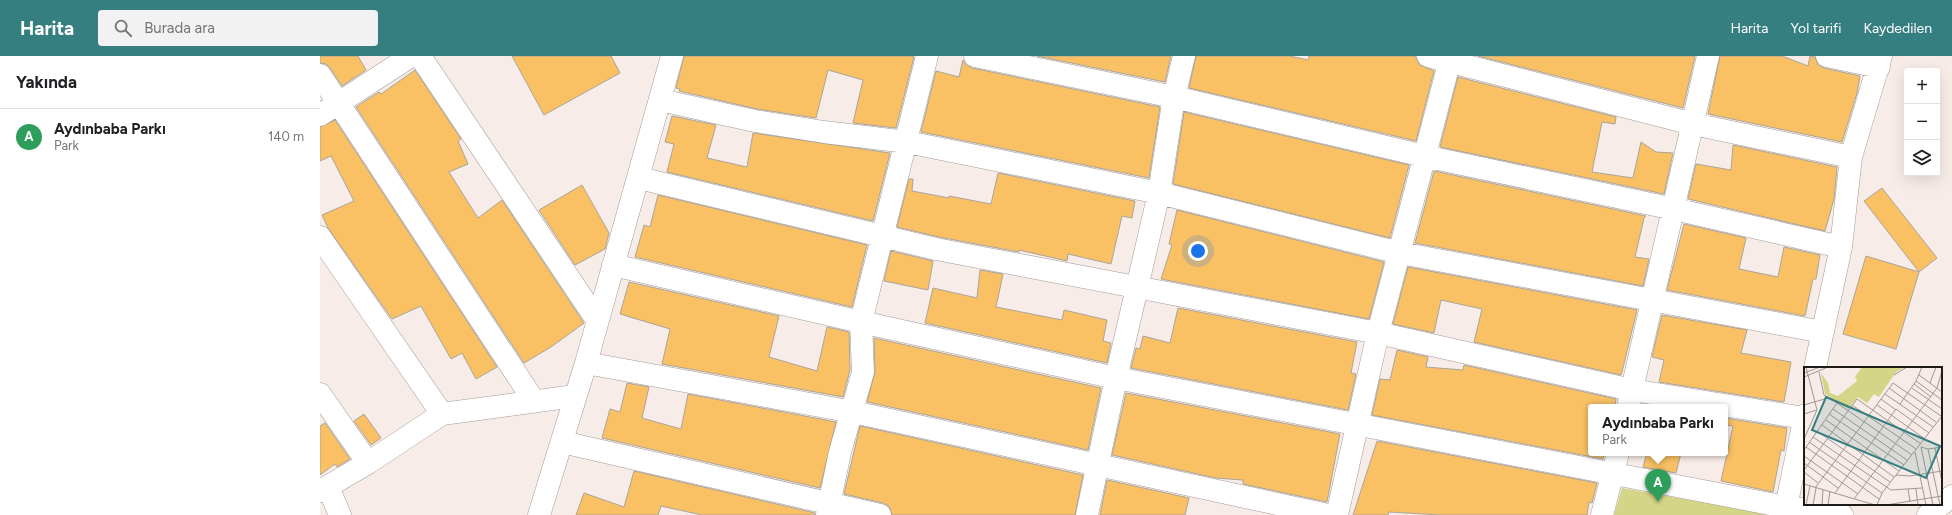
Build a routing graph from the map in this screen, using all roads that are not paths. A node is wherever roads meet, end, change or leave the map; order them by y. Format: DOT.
graph roads {
  1 [pos="411,56"];
  2 [pos="420,56"];
  3 [pos="672,56"];
  4 [pos="927,56"];
  5 [pos="975,56"];
  6 [pos="1184,56"];
  7 [pos="1428,56"];
  8 [pos="1708,56"];
  9 [pos="1827,56"];
  10 [pos="1450,59"];
  11 [pos="1880,61"];
  12 [pos="320,75"];
  13 [pos="1174,97"];
  14 [pos="660,100"];
  15 [pos="339,103"];
  16 [pos="320,115"];
  17 [pos="1693,124"];
  18 [pos="907,142"];
  19 [pos="1424,156"];
  20 [pos="1851,157"];
  21 [pos="638,178"];
  22 [pos="1159,193"];
  23 [pos="1674,209"];
  24 [pos="320,237"];
  25 [pos="884,238"];
  26 [pos="1841,247"];
  27 [pos="1400,253"];
  28 [pos="613,265"];
  29 [pos="1138,287"];
  30 [pos="1653,299"];
  31 [pos="597,320"];
  32 [pos="861,322"];
  33 [pos="1823,332"];
  34 [pos="1378,333"];
  35 [pos="586,363"];
  36 [pos="1815,367"];
  37 [pos="1116,378"];
  38 [pos="320,394"];
  39 [pos="575,396"];
  40 [pos="1630,399"];
  41 [pos="534,401"];
  42 [pos="1679,404"];
  43 [pos="1728,409"];
  44 [pos="853,412"];
  45 [pos="442,414"];
  46 [pos="1804,417"];
  47 [pos="1804,422"];
  48 [pos="1359,425"];
  49 [pos="562,442"];
  50 [pos="368,463"];
  51 [pos="1616,463"];
  52 [pos="1098,464"];
  53 [pos="324,489"];
  54 [pos="1952,496"];
  55 [pos="1942,504"];
  56 [pos="1941,505"];
  57 [pos="1786,507"];
  58 [pos="828,509"];
  59 [pos="340,515"];
  60 [pos="539,515"];
  61 [pos="880,515"];
  62 [pos="1086,515"];
  63 [pos="1328,515"];
  64 [pos="1337,515"];
  65 [pos="1602,515"];
  66 [pos="1842,515"];
  67 [pos="1928,515"];
  1 -- 15 [label="street"];
  2 -- 31 [label="street"];
  3 -- 14 [label="street"];
  4 -- 18 [label="street"];
  5 -- 13 [label="street"];
  6 -- 13 [label="street"];
  7 -- 10 [label="street"];
  8 -- 17 [label="street"];
  9 -- 11 [label="street"];
  10 -- 17 [label="street"];
  10 -- 19 [label="street"];
  11 -- 20 [label="street"];
  12 -- 15 [label="street"];
  13 -- 19 [label="street"];
  13 -- 22 [label="street"];
  14 -- 18 [label="street"];
  14 -- 21 [label="street"];
  15 -- 16 [label="street"];
  15 -- 41 [label="street"];
  17 -- 20 [label="street"];
  17 -- 23 [label="street"];
  18 -- 22 [label="street"];
  18 -- 25 [label="street"];
  19 -- 23 [label="street"];
  19 -- 27 [label="street"];
  20 -- 26 [label="street"];
  21 -- 25 [label="street"];
  21 -- 28 [label="street"];
  22 -- 27 [label="street"];
  22 -- 29 [label="street"];
  23 -- 26 [label="street"];
  23 -- 30 [label="street"];
  24 -- 45 [label="street"];
  25 -- 29 [label="street"];
  25 -- 32 [label="street"];
  26 -- 33 [label="street"];
  27 -- 30 [label="street"];
  27 -- 34 [label="street"];
  28 -- 31 [label="street"];
  28 -- 32 [label="street"];
  29 -- 34 [label="street"];
  29 -- 37 [label="street"];
  30 -- 33 [label="street"];
  30 -- 40 [label="street"];
  31 -- 35 [label="street"];
  32 -- 37 [label="street"];
  32 -- 44 [label="street"];
  33 -- 36 [label="street"];
  34 -- 40 [label="street"];
  34 -- 48 [label="street"];
  35 -- 39 [label="street"];
  35 -- 44 [label="street"];
  37 -- 48 [label="street"];
  37 -- 52 [label="street"];
  38 -- 50 [label="street"];
  39 -- 41 [label="street"];
  39 -- 49 [label="street"];
  40 -- 42 [label="street"];
  41 -- 45 [label="street"];
  43 -- 46 [label="street"];
  44 -- 52 [label="street"];
  44 -- 58 [label="street"];
  45 -- 50 [label="street"];
  47 -- 57 [label="street"];
  48 -- 51 [label="street"];
  48 -- 64 [label="street"];
  49 -- 58 [label="street"];
  49 -- 60 [label="street"];
  50 -- 53 [label="street"];
  51 -- 57 [label="street"];
  51 -- 65 [label="street"];
  52 -- 62 [label="street"];
  52 -- 63 [label="street"];
  53 -- 59 [label="street"];
  54 -- 55 [label="street"];
  56 -- 67 [label="street"];
  57 -- 66 [label="street"];
  58 -- 61 [label="street"];
}
